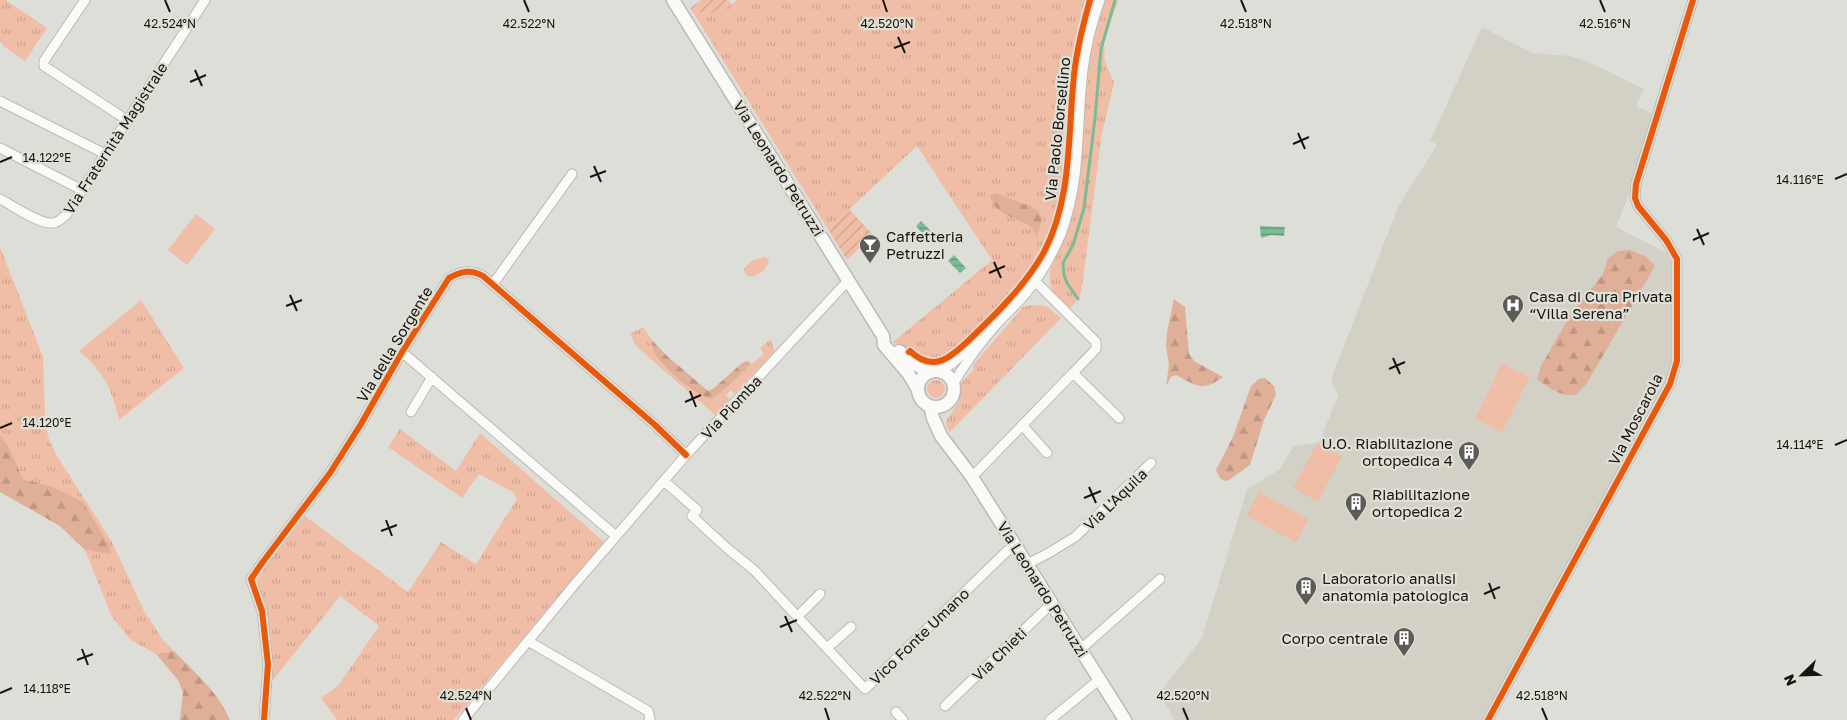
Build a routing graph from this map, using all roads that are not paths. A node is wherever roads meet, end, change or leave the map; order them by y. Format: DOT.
graph roads {
  1 [pos="85,0"];
  2 [pos="205,0"];
  3 [pos="674,0"];
  4 [pos="1100,0"];
  5 [pos="1693,0"];
  6 [pos="0,101"];
  7 [pos="127,120"];
  8 [pos="0,148"];
  9 [pos="105,154"];
  10 [pos="572,174"];
  11 [pos="82,190"];
  12 [pos="0,199"];
  13 [pos="849,281"];
  14 [pos="1035,281"];
  15 [pos="492,284"];
  16 [pos="994,327"];
  17 [pos="883,336"];
  18 [pos="402,352"];
  19 [pos="934,371"];
  20 [pos="1073,373"];
  21 [pos="432,377"];
  22 [pos="953,384"];
  23 [pos="917,388"];
  24 [pos="945,405"];
  25 [pos="930,406"];
  26 [pos="411,412"];
  27 [pos="1119,418"];
  28 [pos="1022,425"];
  29 [pos="1047,453"];
  30 [pos="686,455"];
  31 [pos="959,459"];
  32 [pos="1151,463"];
  33 [pos="972,477"];
  34 [pos="664,481"];
  35 [pos="616,536"];
  36 [pos="1015,545"];
  37 [pos="1027,564"];
  38 [pos="1160,579"];
  39 [pos="820,594"];
  40 [pos="1052,603"];
  41 [pos="798,616"];
  42 [pos="851,627"];
  43 [pos="528,641"];
  44 [pos="827,648"];
  45 [pos="1081,649"];
  46 [pos="1100,679"];
  47 [pos="945,706"];
  48 [pos="896,712"];
  49 [pos="264,720"];
  50 [pos="462,720"];
  51 [pos="649,720"];
  52 [pos="903,720"];
  53 [pos="1050,720"];
  54 [pos="1125,720"];
  55 [pos="1488,720"];
  1 -- 7 [label="street"];
  2 -- 7 [label="street, Via Fraternità Magistrale"];
  3 -- 13 [label="main road, Via Leonardo Petruzzi"];
  4 -- 14 [label="street, Via Paolo Borsellino"];
  5 -- 55 [label="street, Via Moscarola"];
  6 -- 9 [label="street"];
  7 -- 9 [label="street, Via Fraternità Magistrale"];
  8 -- 11 [label="street"];
  9 -- 11 [label="street, Via Fraternità Magistrale"];
  10 -- 15 [label="street"];
  11 -- 12 [label="street, Via Fraternità Magistrale"];
  13 -- 17 [label="main road, Via Leonardo Petruzzi"];
  13 -- 30 [label="street, Via Piomba"];
  14 -- 16 [label="street, Via Paolo Borsellino"];
  14 -- 20 [label="street"];
  15 -- 18 [label="street, Via della Sorgente"];
  15 -- 30 [label="street, Via della Sorgente"];
  16 -- 19 [label="street, Via Paolo Borsellino"];
  16 -- 22 [label="street, Via Paolo Borsellino"];
  17 -- 19 [label="main road, Via Leonardo Petruzzi"];
  17 -- 23 [label="main road, Via Leonardo Petruzzi"];
  18 -- 21 [label="street"];
  18 -- 49 [label="street, Via della Sorgente"];
  19 -- 22 [label="main road"];
  19 -- 23 [label="main road"];
  20 -- 27 [label="street"];
  20 -- 28 [label="street"];
  21 -- 26 [label="street"];
  21 -- 35 [label="street"];
  22 -- 24 [label="main road"];
  23 -- 25 [label="main road"];
  24 -- 25 [label="main road"];
  24 -- 31 [label="main road, Via Leonardo Petruzzi"];
  25 -- 31 [label="main road, Via Leonardo Petruzzi"];
  28 -- 29 [label="street"];
  28 -- 33 [label="street"];
  30 -- 34 [label="street, Via Piomba"];
  31 -- 33 [label="main road, Via Leonardo Petruzzi"];
  32 -- 37 [label="street, Via L'Aquila"];
  33 -- 36 [label="main road, Via Leonardo Petruzzi"];
  34 -- 35 [label="street, Via Piomba"];
  34 -- 41 [label="street, Vico Fonte Umano"];
  35 -- 43 [label="street, Via Piomba"];
  36 -- 37 [label="main road, Via Leonardo Petruzzi"];
  36 -- 44 [label="street, Vico Fonte Umano"];
  37 -- 40 [label="main road, Via Leonardo Petruzzi"];
  38 -- 45 [label="street"];
  39 -- 41 [label="street"];
  40 -- 45 [label="main road, Via Leonardo Petruzzi"];
  40 -- 47 [label="street, Via Chieti"];
  41 -- 44 [label="street, Vico Fonte Umano"];
  42 -- 44 [label="street"];
  43 -- 50 [label="street, Via Piomba"];
  43 -- 51 [label="street"];
  45 -- 46 [label="main road, Via Leonardo Petruzzi"];
  46 -- 53 [label="street"];
  46 -- 54 [label="main road, Via Leonardo Petruzzi"];
  48 -- 52 [label="street"];
}
